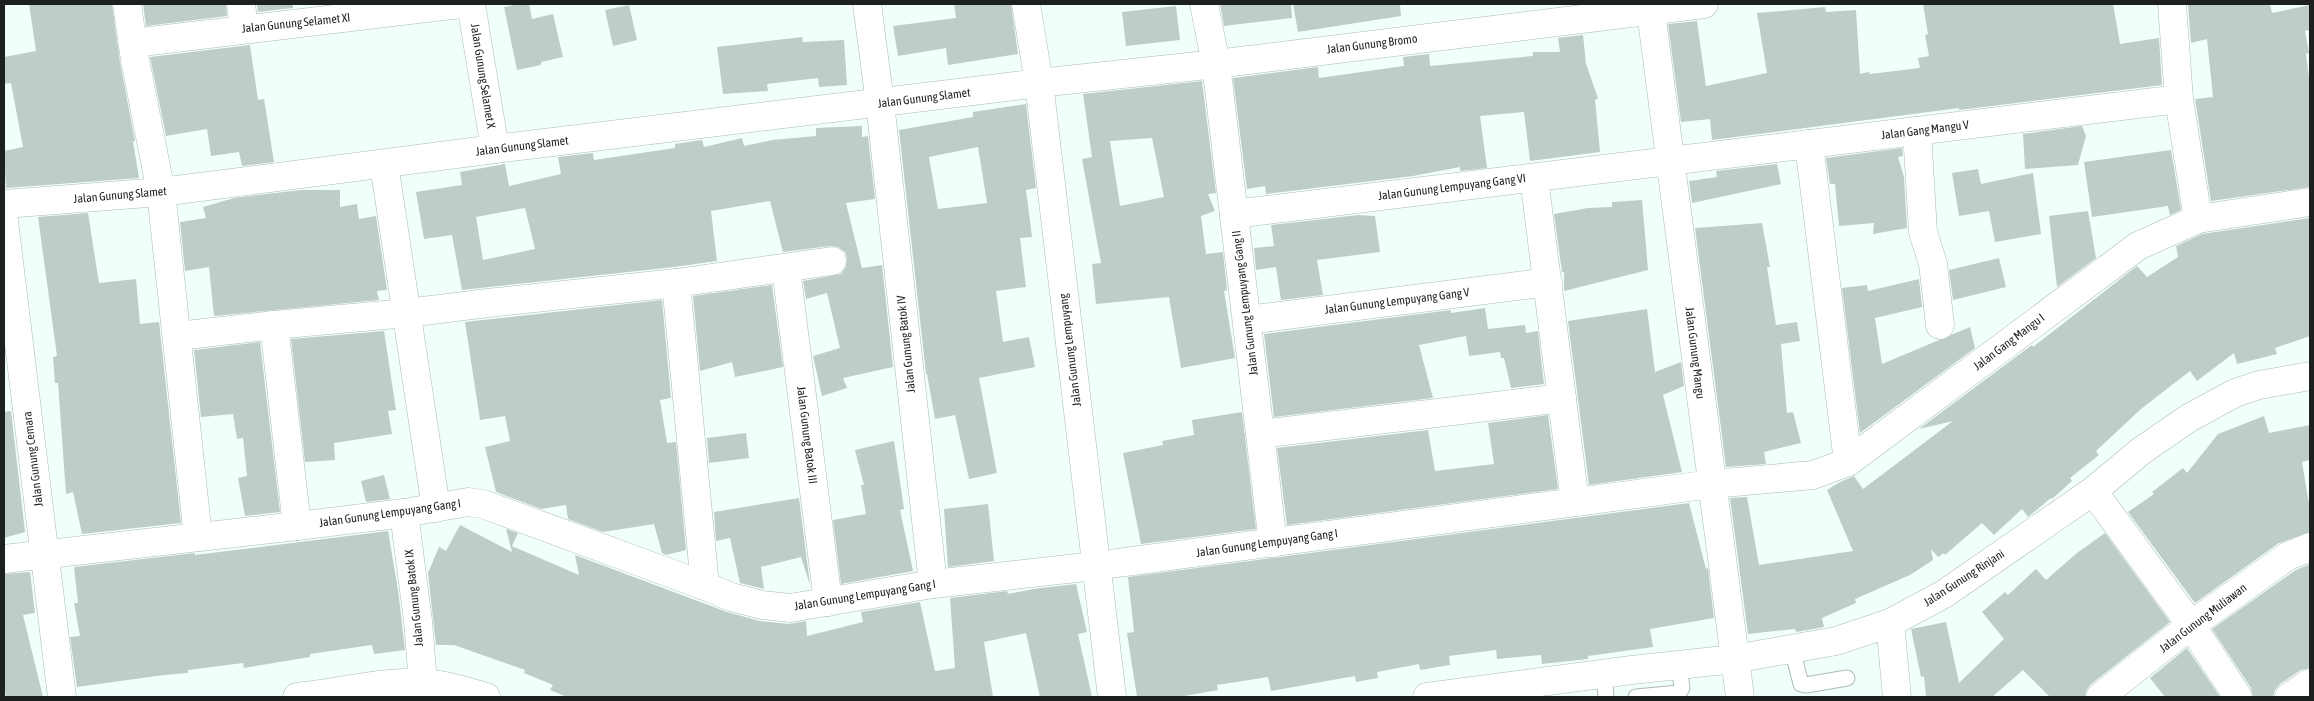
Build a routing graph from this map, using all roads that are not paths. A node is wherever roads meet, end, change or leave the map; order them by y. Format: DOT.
graph roads {
  1 [pos="128,4"];
  2 [pos="460,4"];
  3 [pos="471,4"];
  4 [pos="866,4"];
  5 [pos="1026,4"];
  6 [pos="1204,4"];
  7 [pos="1704,4"];
  8 [pos="2172,4"];
  9 [pos="1651,6"];
  10 [pos="352,10"];
  11 [pos="242,16"];
  12 [pos="132,43"];
  13 [pos="1216,64"];
  14 [pos="1039,83"];
  15 [pos="2179,99"];
  16 [pos="880,103"];
  17 [pos="1917,131"];
  18 [pos="1810,144"];
  19 [pos="495,149"];
  20 [pos="1670,162"];
  21 [pos="384,164"];
  22 [pos="1534,178"];
  23 [pos="161,192"];
  24 [pos="2310,202"];
  25 [pos="4,204"];
  26 [pos="1234,214"];
  27 [pos="2198,219"];
  28 [pos="4,221"];
  29 [pos="832,261"];
  30 [pos="786,269"];
  31 [pos="1548,282"];
  32 [pos="676,283"];
  33 [pos="407,314"];
  34 [pos="1247,320"];
  35 [pos="1940,324"];
  36 [pos="274,325"];
  37 [pos="178,336"];
  38 [pos="2310,376"];
  39 [pos="1562,398"];
  40 [pos="1260,434"];
  41 [pos="1848,462"];
  42 [pos="1712,484"];
  43 [pos="2093,491"];
  44 [pos="1575,502"];
  45 [pos="436,508"];
  46 [pos="404,513"];
  47 [pos="297,526"];
  48 [pos="198,537"];
  49 [pos="1273,542"];
  50 [pos="2310,547"];
  51 [pos="45,553"];
  52 [pos="4,559"];
  53 [pos="1096,566"];
  54 [pos="933,584"];
  55 [pos="705,586"];
  56 [pos="828,602"];
  57 [pos="1890,623"];
  58 [pos="2191,625"];
  59 [pos="1792,649"];
  60 [pos="1734,659"];
  61 [pos="1679,665"];
  62 [pos="1847,678"];
  63 [pos="423,683"];
  64 [pos="2310,683"];
  65 [pos="1605,685"];
  66 [pos="1522,691"];
  67 [pos="62,697"];
  68 [pos="302,697"];
  69 [pos="486,697"];
  70 [pos="1112,697"];
  71 [pos="1427,697"];
  72 [pos="1636,697"];
  73 [pos="1740,697"];
  74 [pos="1897,697"];
  75 [pos="2100,697"];
  76 [pos="2238,697"];
  77 [pos="2289,697"];
  1 -- 12 [label="street"];
  2 -- 10 [label="street, Jalan Gunung Selamet XI"];
  3 -- 19 [label="street, Jalan Gunung Selamet X"];
  4 -- 16 [label="street, Jalan Gunung Batok IV"];
  5 -- 14 [label="street, Jalan Gunung Lempuyang"];
  6 -- 13 [label="street, Jalan Gunung Lempuyang Gang II"];
  7 -- 9 [label="street, Jalan Gunung Bromo"];
  8 -- 15 [label="street"];
  9 -- 13 [label="street, Jalan Gunung Bromo"];
  9 -- 20 [label="street, Jalan Gunung Mangu"];
  10 -- 11 [label="street, Jalan Gunung Selamet XI"];
  11 -- 12 [label="street, Jalan Gunung Selamet XI"];
  12 -- 23 [label="street"];
  13 -- 14 [label="street, Jalan Gunung Bromo"];
  13 -- 26 [label="street, Jalan Gunung Lempuyang Gang II"];
  14 -- 16 [label="street, Jalan Gunung Slamet"];
  14 -- 53 [label="street, Jalan Gunung Lempuyang"];
  15 -- 17 [label="street, Jalan Gang Mangu V"];
  15 -- 27 [label="street"];
  16 -- 19 [label="street, Jalan Gunung Slamet"];
  16 -- 54 [label="street, Jalan Gunung Batok IV"];
  17 -- 18 [label="street, Jalan Gang Mangu V"];
  17 -- 35 [label="street"];
  18 -- 20 [label="street, Jalan Gang Mangu V"];
  18 -- 41 [label="street"];
  19 -- 21 [label="street, Jalan Gunung Slamet"];
  20 -- 22 [label="street, Jalan Gunung Lempuyang Gang VI"];
  20 -- 42 [label="street, Jalan Gunung Mangu"];
  21 -- 23 [label="street, Jalan Gunung Slamet"];
  21 -- 33 [label="street"];
  22 -- 26 [label="street, Jalan Gunung Lempuyang Gang VI"];
  22 -- 31 [label="street"];
  23 -- 25 [label="street, Jalan Gunung Slamet"];
  23 -- 37 [label="street"];
  24 -- 27 [label="street, Jalan Gang Mangu I"];
  26 -- 34 [label="street, Jalan Gunung Lempuyang Gang II"];
  27 -- 41 [label="street, Jalan Gang Mangu I"];
  28 -- 51 [label="street, Jalan Gunung Cemara"];
  29 -- 30 [label="street"];
  30 -- 32 [label="street"];
  30 -- 56 [label="street, Jalan Gunung Batok III"];
  31 -- 34 [label="street, Jalan Gunung Lempuyang Gang V"];
  31 -- 39 [label="street"];
  32 -- 33 [label="street"];
  32 -- 55 [label="street"];
  33 -- 36 [label="street"];
  33 -- 45 [label="street"];
  34 -- 40 [label="street, Jalan Gunung Lempuyang Gang II"];
  36 -- 37 [label="street"];
  36 -- 47 [label="street"];
  37 -- 48 [label="street"];
  38 -- 43 [label="street, Jalan Gunung Rinjani"];
  39 -- 40 [label="street"];
  39 -- 44 [label="street"];
  40 -- 49 [label="street, Jalan Gunung Lempuyang Gang II"];
  41 -- 42 [label="street, Jalan Gang Mangu I"];
  42 -- 44 [label="street, Jalan Gunung Lempuyang Gang I"];
  42 -- 60 [label="street, Jalan Gunung Mangu"];
  43 -- 57 [label="street, Jalan Gunung Rinjani"];
  43 -- 58 [label="street"];
  44 -- 49 [label="street, Jalan Gunung Lempuyang Gang I"];
  45 -- 46 [label="street, Jalan Gunung Lempuyang Gang I"];
  45 -- 55 [label="street, Jalan Gunung Lempuyang Gang I"];
  46 -- 47 [label="street, Jalan Gunung Lempuyang Gang I"];
  46 -- 63 [label="street, Jalan Gunung Batok IX"];
  47 -- 48 [label="street, Jalan Gunung Lempuyang Gang I"];
  48 -- 51 [label="street, Jalan Gunung Lempuyang Gang I"];
  49 -- 53 [label="street, Jalan Gunung Lempuyang Gang I"];
  50 -- 58 [label="street, Jalan Gunung Muliawan"];
  51 -- 52 [label="street, Jalan Gunung Lempuyang Gang I"];
  51 -- 67 [label="street, Jalan Gunung Cemara"];
  53 -- 54 [label="street, Jalan Gunung Lempuyang Gang I"];
  53 -- 70 [label="street, Jalan Gunung Lempuyang"];
  54 -- 56 [label="street, Jalan Gunung Lempuyang Gang I"];
  55 -- 56 [label="street, Jalan Gunung Lempuyang Gang I"];
  57 -- 59 [label="street, Jalan Gunung Rinjani"];
  57 -- 74 [label="street"];
  58 -- 75 [label="street, Jalan Gunung Muliawan"];
  58 -- 76 [label="street"];
  59 -- 60 [label="street, Jalan Gunung Rinjani"];
  59 -- 62 [label="lane"];
  60 -- 61 [label="street, Jalan Gunung Rinjani"];
  60 -- 73 [label="street, Jalan Gunung Mangu"];
  61 -- 65 [label="street, Jalan Gunung Rinjani"];
  61 -- 72 [label="lane"];
  63 -- 68 [label="street"];
  63 -- 69 [label="street"];
  64 -- 77 [label="street"];
  65 -- 66 [label="street, Jalan Gunung Rinjani"];
  66 -- 71 [label="street, Jalan Gunung Rinjani"];
}
